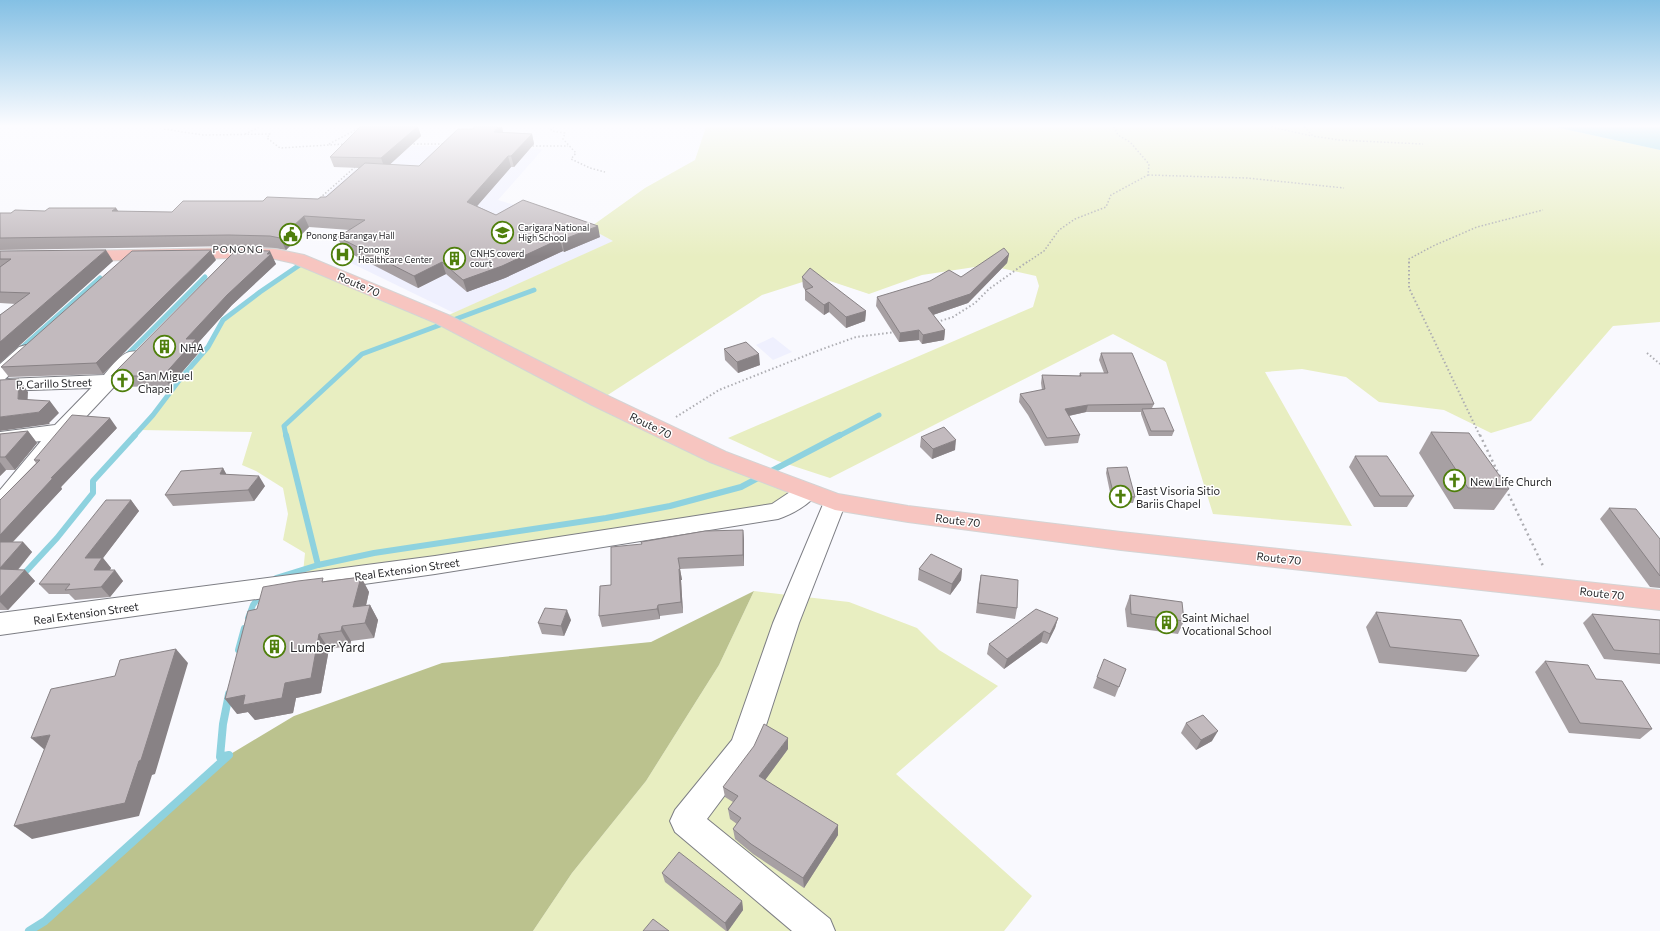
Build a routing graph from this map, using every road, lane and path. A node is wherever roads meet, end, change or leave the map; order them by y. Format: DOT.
graph roads {
  1 [pos="351,170"];
  2 [pos="599,170"];
  3 [pos="1148,170"];
  4 [pos="605,172"];
  5 [pos="1148,175"];
  6 [pos="1344,188"];
  7 [pos="315,202"];
  8 [pos="1543,210"];
  9 [pos="235,253"];
  10 [pos="132,255"];
  11 [pos="62,256"];
  12 [pos="219,270"];
  13 [pos="114,271"];
  14 [pos="930,324"];
  15 [pos="902,331"];
  16 [pos="40,338"];
  17 [pos="147,342"];
  18 [pos="1647,353"];
  19 [pos="1660,364"];
  20 [pos="0,374"];
  21 [pos="109,381"];
  22 [pos="0,384"];
  23 [pos="660,429"];
  24 [pos="61,431"];
  25 [pos="0,439"];
  26 [pos="1502,481"];
  27 [pos="1505,488"];
  28 [pos="803,490"];
  29 [pos="835,502"];
  30 [pos="0,505"];
  31 [pos="1554,588"];
  32 [pos="1660,600"];
  33 [pos="0,624"];
  34 [pos="818,931"];
  1 -- 7 [label="path"];
  2 -- 4 [label="path"];
  3 -- 5 [label="path"];
  5 -- 6 [label="path"];
  5 -- 14 [label="path"];
  8 -- 26 [label="path"];
  9 -- 10 [label="highway, Route 70"];
  9 -- 12 [label="street"];
  9 -- 23 [label="highway, Route 70"];
  10 -- 11 [label="highway, Route 70"];
  10 -- 13 [label="street"];
  15 -- 23 [label="path"];
  16 -- 20 [label="street"];
  17 -- 21 [label="street"];
  18 -- 19 [label="path"];
  21 -- 22 [label="street, P. Carillo Street"];
  21 -- 24 [label="street"];
  23 -- 28 [label="highway, Route 70"];
  24 -- 25 [label="street"];
  24 -- 30 [label="street"];
  27 -- 31 [label="path"];
  28 -- 29 [label="highway, Route 70"];
  28 -- 33 [label="street, Real Extension Street"];
  29 -- 31 [label="highway, Route 70"];
  29 -- 34 [label="street"];
  31 -- 32 [label="highway, Route 70"];
}
